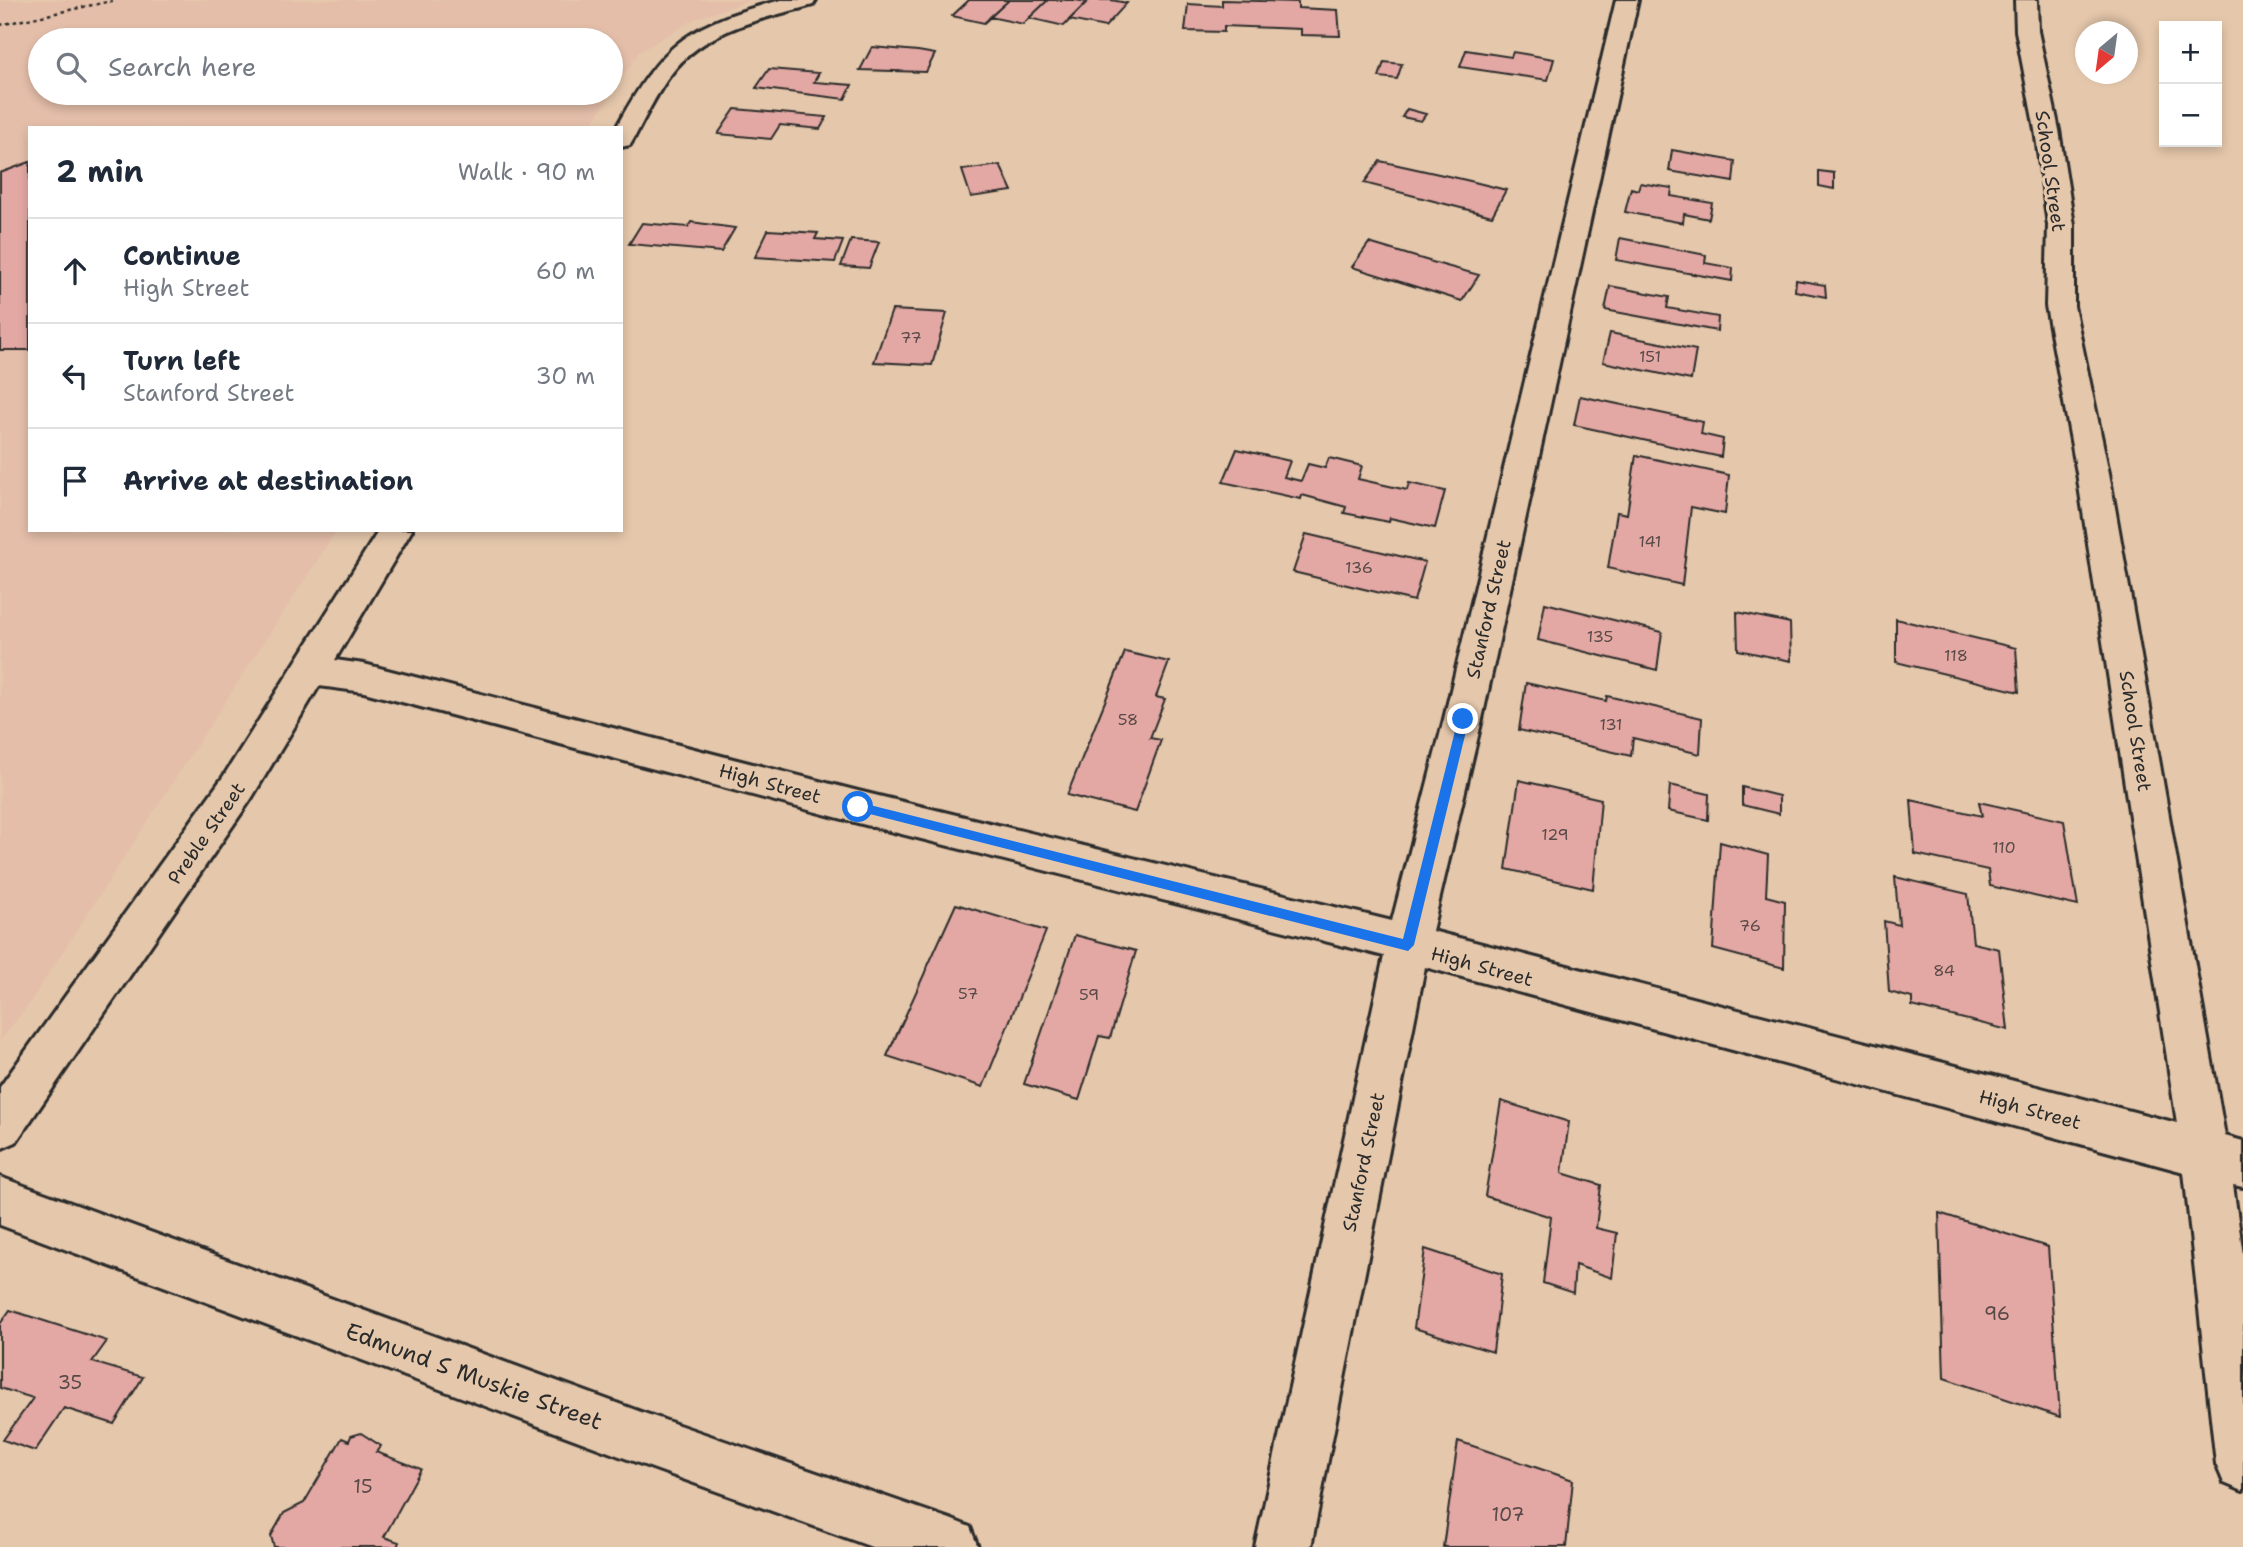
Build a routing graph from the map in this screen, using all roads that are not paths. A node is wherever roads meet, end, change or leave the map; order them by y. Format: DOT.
graph roads {
  1 [pos="805,0"];
  2 [pos="1628,0"];
  3 [pos="2026,0"];
  4 [pos="623,137"];
  5 [pos="395,532"];
  6 [pos="312,671"];
  7 [pos="1408,945"];
  8 [pos="0,1126"];
  9 [pos="2224,1159"];
  10 [pos="0,1201"];
  11 [pos="2243,1464"];
  12 [pos="950,1547"];
  13 [pos="1283,1547"];
  1 -- 4 [label="street"];
  2 -- 7 [label="street, Stanford Street"];
  3 -- 9 [label="street, School Street"];
  5 -- 6 [label="street, Preble Street"];
  6 -- 7 [label="street, High Street"];
  6 -- 8 [label="street, Preble Street"];
  7 -- 9 [label="street, High Street"];
  7 -- 13 [label="street, Stanford Street"];
  9 -- 11 [label="street, School Street"];
  10 -- 12 [label="street, Edmund S Muskie Street"];
}
